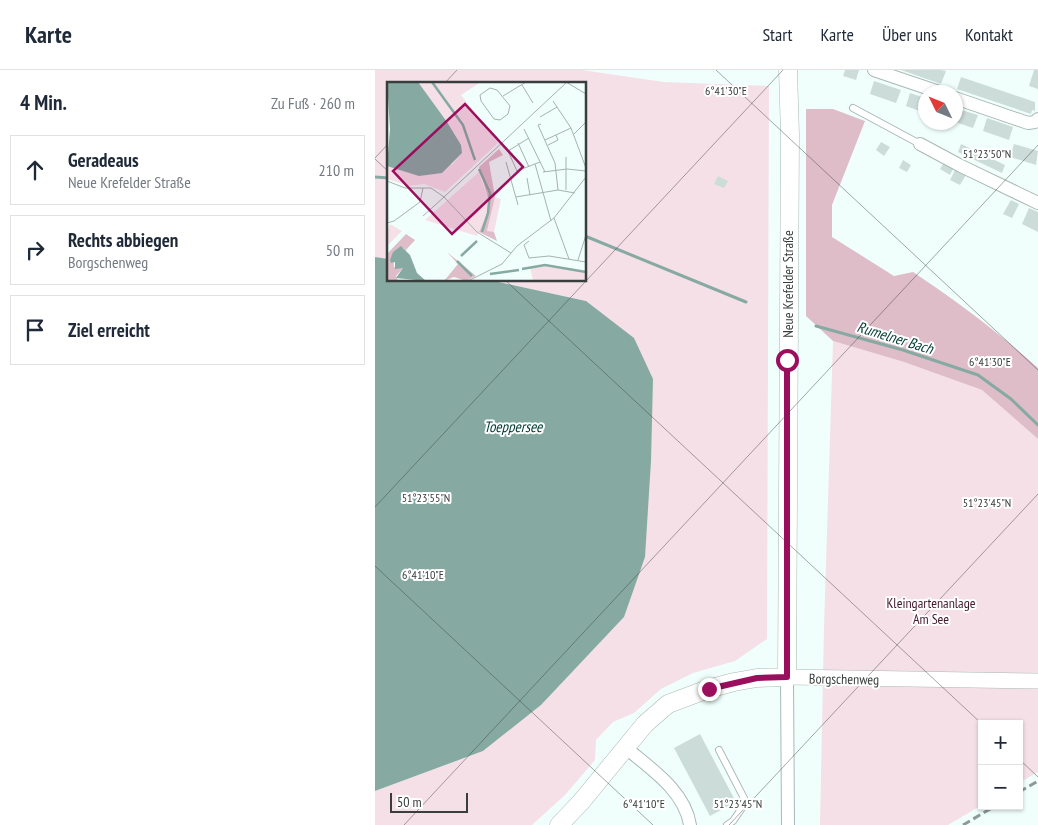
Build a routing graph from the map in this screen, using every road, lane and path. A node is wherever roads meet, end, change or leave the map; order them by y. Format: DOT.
graph roads {
  1 [pos="788,70"];
  2 [pos="874,70"];
  3 [pos="918,85"];
  4 [pos="963,101"];
  5 [pos="853,108"];
  6 [pos="1038,119"];
  7 [pos="920,144"];
  8 [pos="1038,203"];
  9 [pos="787,677"];
  10 [pos="1038,681"];
  11 [pos="626,748"];
  12 [pos="719,750"];
  13 [pos="559,825"];
  14 [pos="690,825"];
  15 [pos="727,825"];
  16 [pos="788,825"];
  1 -- 9 [label="main road, Neue Krefelder Straße"];
  2 -- 3 [label="street"];
  4 -- 6 [label="street"];
  5 -- 7 [label="lane"];
  7 -- 8 [label="street"];
  9 -- 10 [label="street, Borgschenweg"];
  9 -- 11 [label="main road, Borgschenweg"];
  9 -- 16 [label="street"];
  11 -- 13 [label="main road, Borgschenweg"];
  11 -- 14 [label="street"];
  12 -- 15 [label="lane"];
}
